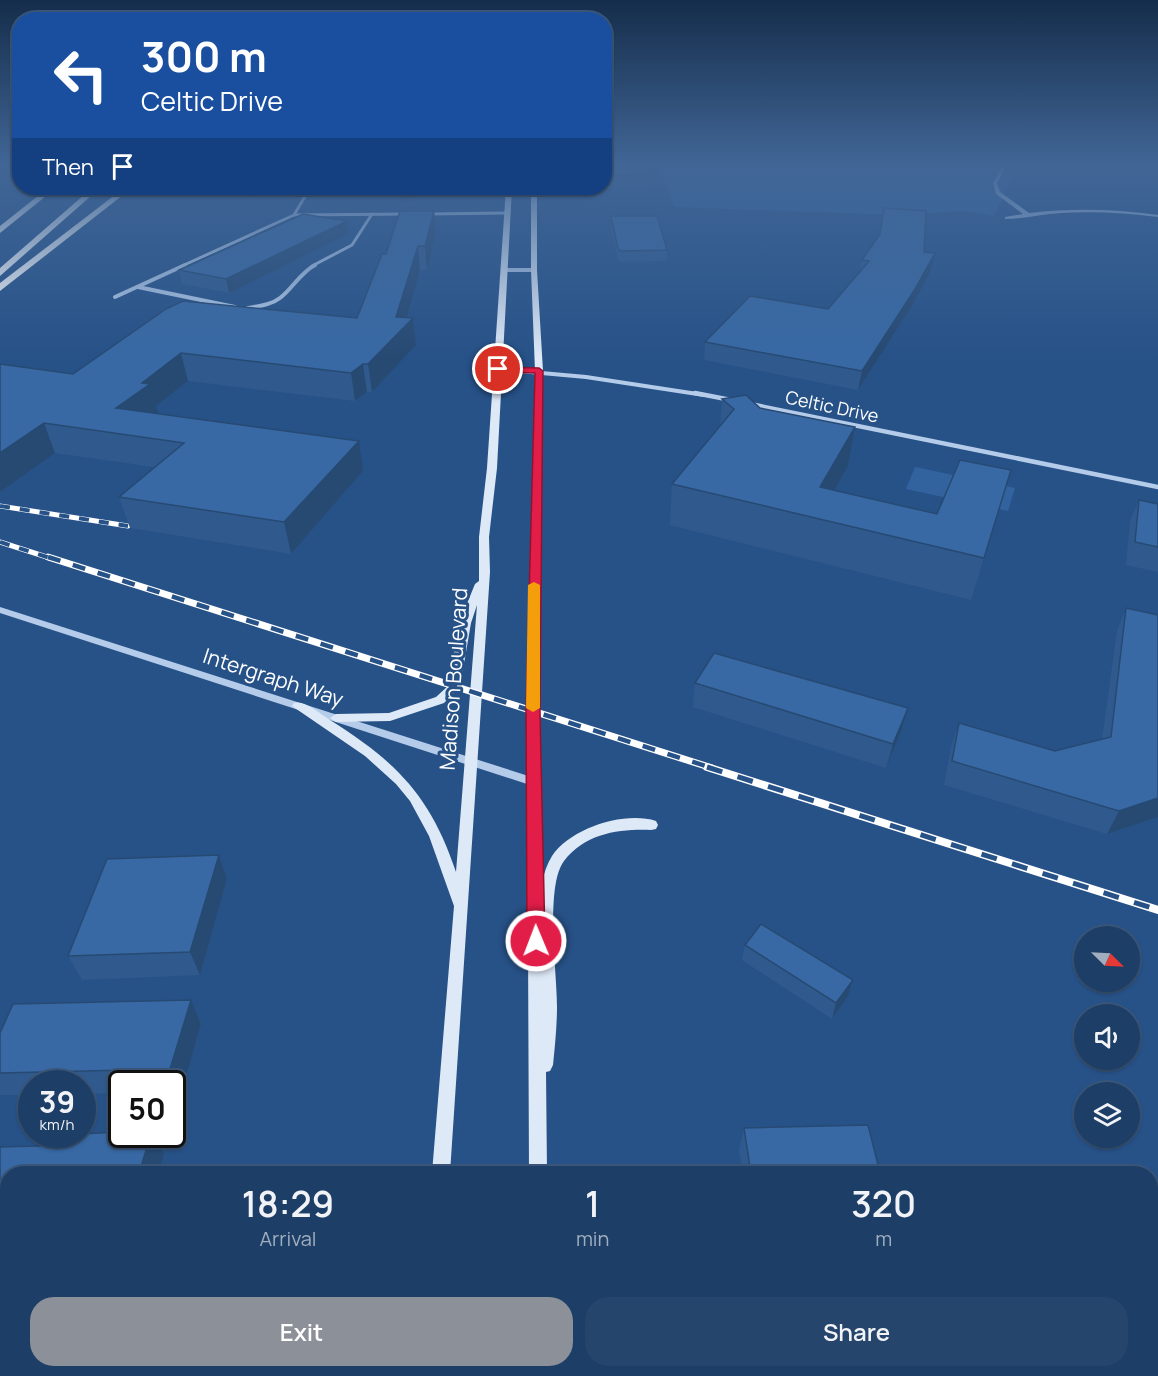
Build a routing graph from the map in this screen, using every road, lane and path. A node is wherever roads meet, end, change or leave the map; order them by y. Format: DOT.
graph roads {
  1 [pos="49,229"];
  2 [pos="75,229"];
  3 [pos="263,229"];
  4 [pos="362,229"];
  5 [pos="507,229"];
  6 [pos="534,229"];
  7 [pos="504,270"];
  8 [pos="534,270"];
  9 [pos="0,273"];
  10 [pos="138,287"];
  11 [pos="0,288"];
  12 [pos="116,297"];
  13 [pos="498,369"];
  14 [pos="539,371"];
  15 [pos="1158,487"];
  16 [pos="485,572"];
  17 [pos="0,610"];
  18 [pos="298,706"];
  19 [pos="336,718"];
  20 [pos="472,763"];
  21 [pos="534,782"];
  22 [pos="651,825"];
  23 [pos="461,908"];
  24 [pos="538,1123"];
  25 [pos="442,1166"];
  26 [pos="538,1166"];
  1 -- 9 [label="highway"];
  2 -- 11 [label="highway"];
  3 -- 10 [label="street"];
  4 -- 10 [label="street"];
  5 -- 7 [label="main road, Madison Boulevard"];
  6 -- 8 [label="main road"];
  7 -- 8 [label="street"];
  7 -- 13 [label="main road, Madison Boulevard"];
  8 -- 14 [label="main road"];
  10 -- 12 [label="street"];
  13 -- 14 [label="street, Celtic Drive"];
  13 -- 16 [label="main road, Madison Boulevard"];
  14 -- 15 [label="street, Celtic Drive"];
  14 -- 21 [label="main road"];
  16 -- 19 [label="main road"];
  16 -- 20 [label="main road, Madison Boulevard"];
  17 -- 18 [label="street, Intergraph Way"];
  18 -- 19 [label="street, Intergraph Way"];
  18 -- 23 [label="main road"];
  19 -- 20 [label="street, Intergraph Way"];
  20 -- 21 [label="street, Intergraph Way"];
  20 -- 23 [label="main road, Madison Boulevard"];
  21 -- 24 [label="main road"];
  22 -- 24 [label="main road"];
  23 -- 25 [label="main road, Madison Boulevard"];
  24 -- 26 [label="main road"];
}
